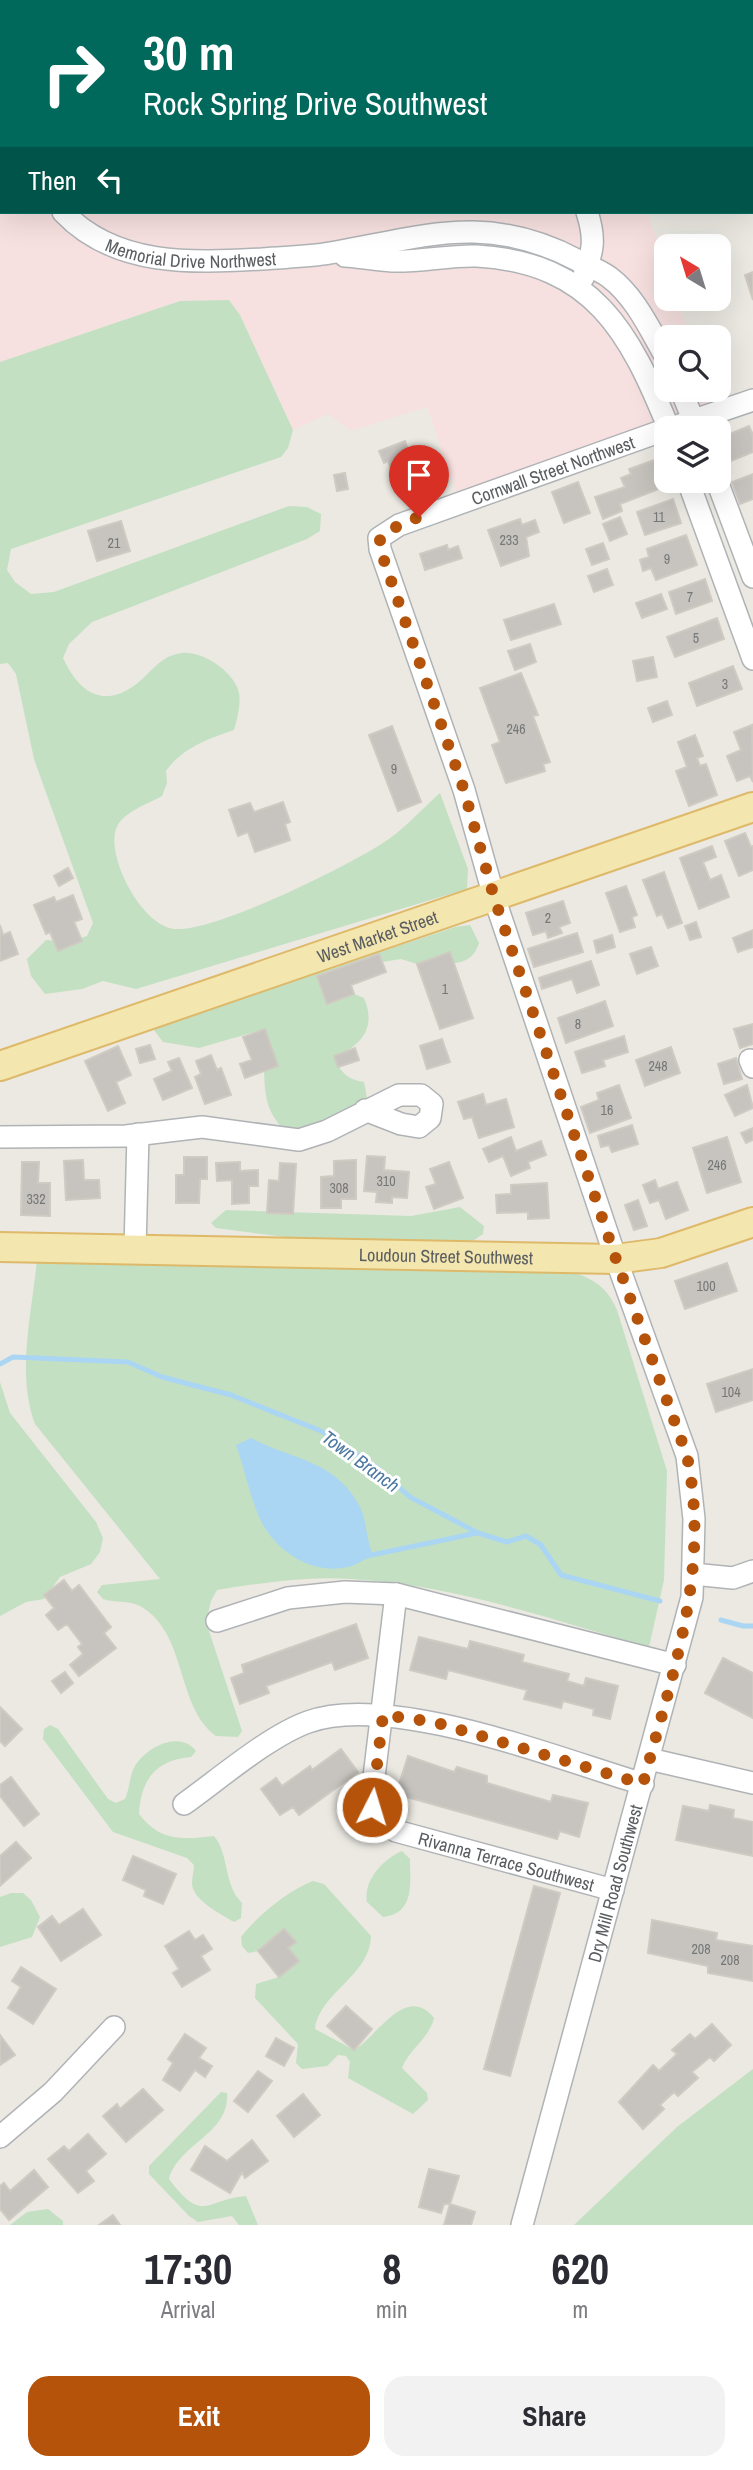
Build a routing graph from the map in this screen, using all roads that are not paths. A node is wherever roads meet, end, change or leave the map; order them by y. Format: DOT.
graph roads {
  1 [pos="66,214"];
  2 [pos="588,214"];
  3 [pos="329,254"];
  4 [pos="588,266"];
  5 [pos="579,290"];
  6 [pos="654,337"];
  7 [pos="753,400"];
  8 [pos="662,416"];
  9 [pos="715,416"];
  10 [pos="654,434"];
  11 [pos="693,493"];
  12 [pos="722,493"];
  13 [pos="399,525"];
  14 [pos="753,577"];
  15 [pos="744,609"];
  16 [pos="753,659"];
  17 [pos="753,807"];
  18 [pos="494,897"];
  19 [pos="0,1066"];
  20 [pos="365,1110"];
  21 [pos="132,1135"];
  22 [pos="0,1137"];
  23 [pos="753,1222"];
  24 [pos="0,1247"];
  25 [pos="129,1249"];
  26 [pos="616,1259"];
  27 [pos="753,1571"];
  28 [pos="693,1574"];
  29 [pos="396,1594"];
  30 [pos="217,1621"];
  31 [pos="675,1665"];
  32 [pos="383,1715"];
  33 [pos="649,1759"];
  34 [pos="753,1783"];
  35 [pos="643,1784"];
  36 [pos="184,1804"];
  37 [pos="613,1890"];
  38 [pos="114,2027"];
  39 [pos="0,2137"];
  40 [pos="522,2225"];
  1 -- 3 [label="street, Memorial Drive Northwest"];
  2 -- 4 [label="street"];
  3 -- 4 [label="street, Memorial Drive Northwest"];
  3 -- 5 [label="street, Memorial Drive Northwest"];
  4 -- 5 [label="street"];
  4 -- 6 [label="street, Memorial Drive Northwest"];
  5 -- 8 [label="street, Memorial Drive Northwest"];
  7 -- 9 [label="street, Cornwall Street Northwest"];
  10 -- 13 [label="street, Cornwall Street Northwest"];
  11 -- 15 [label="street"];
  12 -- 14 [label="street"];
  13 -- 18 [label="street, Dry Mill Road Southwest"];
  15 -- 16 [label="street"];
  17 -- 18 [label="main road, West Market Street"];
  18 -- 19 [label="main road, West Market Street"];
  18 -- 26 [label="street, Dry Mill Road Southwest"];
  20 -- 21 [label="street"];
  21 -- 22 [label="street"];
  21 -- 25 [label="street"];
  23 -- 26 [label="main road, Loudoun Street Southwest"];
  24 -- 25 [label="main road, Loudoun Street Southwest"];
  25 -- 26 [label="main road, Loudoun Street Southwest"];
  26 -- 28 [label="street, Dry Mill Road Southwest"];
  27 -- 28 [label="street"];
  28 -- 31 [label="street, Dry Mill Road Southwest"];
  29 -- 30 [label="street"];
  29 -- 31 [label="street"];
  29 -- 32 [label="street, Rivanna Terrace Southwest"];
  31 -- 33 [label="street, Dry Mill Road Southwest"];
  32 -- 35 [label="street"];
  32 -- 36 [label="street"];
  32 -- 37 [label="street, Rivanna Terrace Southwest"];
  33 -- 34 [label="street"];
  33 -- 35 [label="street, Dry Mill Road Southwest"];
  35 -- 37 [label="street, Dry Mill Road Southwest"];
  37 -- 40 [label="street, Dry Mill Road Southwest"];
  38 -- 39 [label="street"];
}
